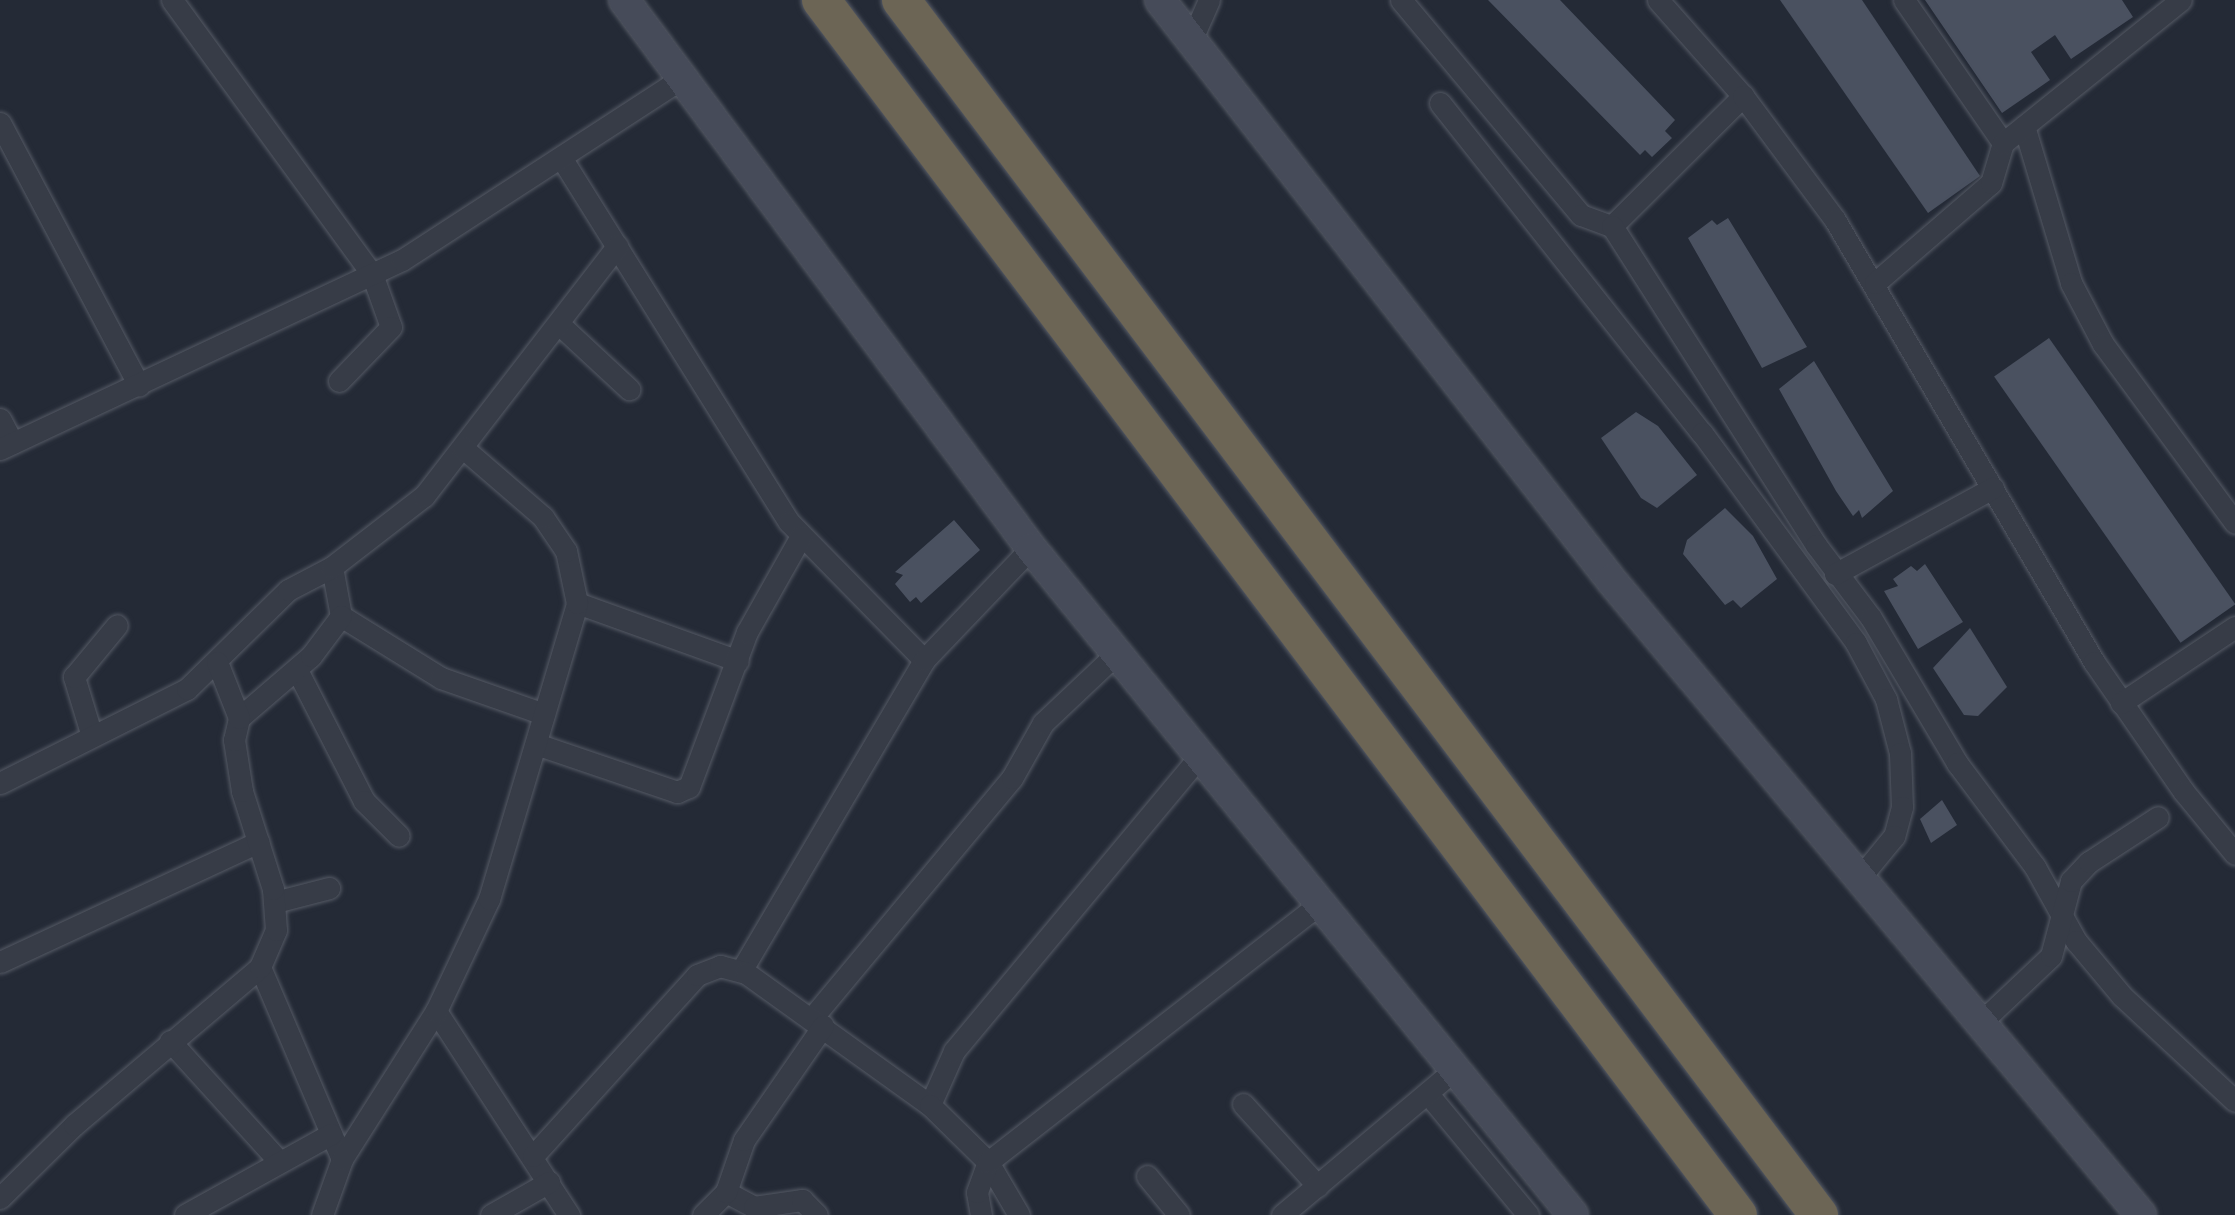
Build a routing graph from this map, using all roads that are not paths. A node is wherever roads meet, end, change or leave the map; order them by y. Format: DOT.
graph roads {
  1 [pos="172,0"];
  2 [pos="624,0"];
  3 [pos="821,0"];
  4 [pos="901,0"];
  5 [pos="1160,0"];
  6 [pos="1209,0"];
  7 [pos="1401,0"];
  8 [pos="1658,0"];
  9 [pos="1904,0"];
  10 [pos="2170,3"];
  11 [pos="1191,41"];
  12 [pos="681,79"];
  13 [pos="1743,96"];
  14 [pos="1440,103"];
  15 [pos="0,123"];
  16 [pos="2024,126"];
  17 [pos="2003,142"];
  18 [pos="562,159"];
  19 [pos="1612,226"];
  20 [pos="617,246"];
  21 [pos="372,274"];
  22 [pos="1875,283"];
  23 [pos="559,324"];
  24 [pos="339,381"];
  25 [pos="139,385"];
  26 [pos="629,389"];
  27 [pos="0,419"];
  28 [pos="6,446"];
  29 [pos="463,448"];
  30 [pos="1993,488"];
  31 [pos="2235,523"];
  32 [pos="801,536"];
  33 [pos="1031,548"];
  34 [pos="332,567"];
  35 [pos="1835,574"];
  36 [pos="577,603"];
  37 [pos="341,616"];
  38 [pos="117,625"];
  39 [pos="2235,626"];
  40 [pos="1116,654"];
  41 [pos="923,660"];
  42 [pos="738,661"];
  43 [pos="217,662"];
  44 [pos="297,670"];
  45 [pos="2121,703"];
  46 [pos="544,714"];
  47 [pos="239,718"];
  48 [pos="91,733"];
  49 [pos="539,745"];
  50 [pos="1199,757"];
  51 [pos="0,783"];
  52 [pos="2158,817"];
  53 [pos="399,836"];
  54 [pos="258,842"];
  55 [pos="2235,854"];
  56 [pos="1857,881"];
  57 [pos="329,888"];
  58 [pos="275,902"];
  59 [pos="1318,905"];
  60 [pos="2064,923"];
  61 [pos="0,962"];
  62 [pos="260,967"];
  63 [pos="741,971"];
  64 [pos="436,1012"];
  65 [pos="817,1022"];
  66 [pos="1978,1025"];
  67 [pos="170,1041"];
  68 [pos="1452,1072"];
  69 [pos="1428,1094"];
  70 [pos="2235,1101"];
  71 [pos="1243,1104"];
  72 [pos="930,1105"];
  73 [pos="331,1133"];
  74 [pos="533,1156"];
  75 [pos="342,1159"];
  76 [pos="279,1161"];
  77 [pos="988,1162"];
  78 [pos="1147,1176"];
  79 [pos="549,1182"];
  80 [pos="1318,1186"];
  81 [pos="726,1192"];
  82 [pos="0,1198"];
  83 [pos="0,1203"];
  84 [pos="1524,1214"];
  85 [pos="6,1215"];
  86 [pos="185,1215"];
  87 [pos="322,1215"];
  88 [pos="491,1215"];
  89 [pos="569,1215"];
  90 [pos="703,1215"];
  91 [pos="817,1215"];
  92 [pos="981,1215"];
  93 [pos="1019,1215"];
  94 [pos="1179,1215"];
  95 [pos="1282,1215"];
  96 [pos="1573,1215"];
  97 [pos="1738,1215"];
  98 [pos="1819,1215"];
  99 [pos="2141,1215"];
  1 -- 21 [label="street"];
  2 -- 12 [label="street"];
  3 -- 97 [label="highway"];
  4 -- 98 [label="highway"];
  5 -- 11 [label="street"];
  6 -- 11 [label="street"];
  7 -- 19 [label="street"];
  8 -- 13 [label="street"];
  9 -- 17 [label="street"];
  10 -- 16 [label="street"];
  11 -- 56 [label="street"];
  12 -- 18 [label="street"];
  12 -- 33 [label="street"];
  13 -- 19 [label="street"];
  13 -- 22 [label="street"];
  14 -- 56 [label="street"];
  15 -- 25 [label="street"];
  16 -- 17 [label="street"];
  16 -- 31 [label="street"];
  17 -- 22 [label="street"];
  18 -- 20 [label="street"];
  18 -- 21 [label="street"];
  19 -- 35 [label="street"];
  20 -- 23 [label="street"];
  20 -- 32 [label="street"];
  21 -- 24 [label="street"];
  21 -- 25 [label="street"];
  22 -- 30 [label="street"];
  23 -- 26 [label="street"];
  23 -- 29 [label="street"];
  25 -- 28 [label="street"];
  27 -- 28 [label="street"];
  29 -- 34 [label="street"];
  29 -- 36 [label="street"];
  30 -- 35 [label="street"];
  30 -- 45 [label="street"];
  32 -- 41 [label="street"];
  32 -- 42 [label="street"];
  33 -- 40 [label="street"];
  33 -- 41 [label="street"];
  34 -- 37 [label="street"];
  34 -- 43 [label="street"];
  35 -- 60 [label="street"];
  36 -- 42 [label="street"];
  36 -- 46 [label="street"];
  37 -- 44 [label="street"];
  37 -- 46 [label="street"];
  38 -- 48 [label="street"];
  39 -- 45 [label="street"];
  40 -- 50 [label="street"];
  40 -- 65 [label="street"];
  41 -- 63 [label="street"];
  42 -- 49 [label="street"];
  43 -- 47 [label="street"];
  43 -- 48 [label="street"];
  44 -- 47 [label="street"];
  44 -- 53 [label="street"];
  45 -- 55 [label="street"];
  46 -- 49 [label="street"];
  47 -- 54 [label="street"];
  48 -- 51 [label="street"];
  49 -- 64 [label="street"];
  50 -- 59 [label="street"];
  50 -- 72 [label="street"];
  52 -- 60 [label="street"];
  54 -- 58 [label="street"];
  54 -- 61 [label="street"];
  56 -- 66 [label="street"];
  57 -- 58 [label="street"];
  58 -- 62 [label="street"];
  59 -- 68 [label="street"];
  59 -- 77 [label="street"];
  60 -- 66 [label="street"];
  60 -- 70 [label="street"];
  62 -- 67 [label="street"];
  62 -- 73 [label="street"];
  63 -- 65 [label="street"];
  63 -- 74 [label="street"];
  64 -- 74 [label="street"];
  64 -- 75 [label="street"];
  65 -- 72 [label="street"];
  65 -- 81 [label="street"];
  66 -- 99 [label="street"];
  67 -- 76 [label="street"];
  67 -- 82 [label="street"];
  68 -- 69 [label="street"];
  68 -- 96 [label="street"];
  69 -- 80 [label="street"];
  69 -- 84 [label="street"];
  71 -- 80 [label="street"];
  72 -- 77 [label="street"];
  73 -- 75 [label="street"];
  73 -- 76 [label="street"];
  74 -- 79 [label="street"];
  75 -- 87 [label="street"];
  76 -- 86 [label="street"];
  77 -- 92 [label="street"];
  77 -- 93 [label="street"];
  78 -- 94 [label="street"];
  79 -- 88 [label="street"];
  79 -- 89 [label="street"];
  80 -- 95 [label="street"];
  81 -- 90 [label="street"];
  81 -- 91 [label="street"];
  83 -- 85 [label="street"];
}
